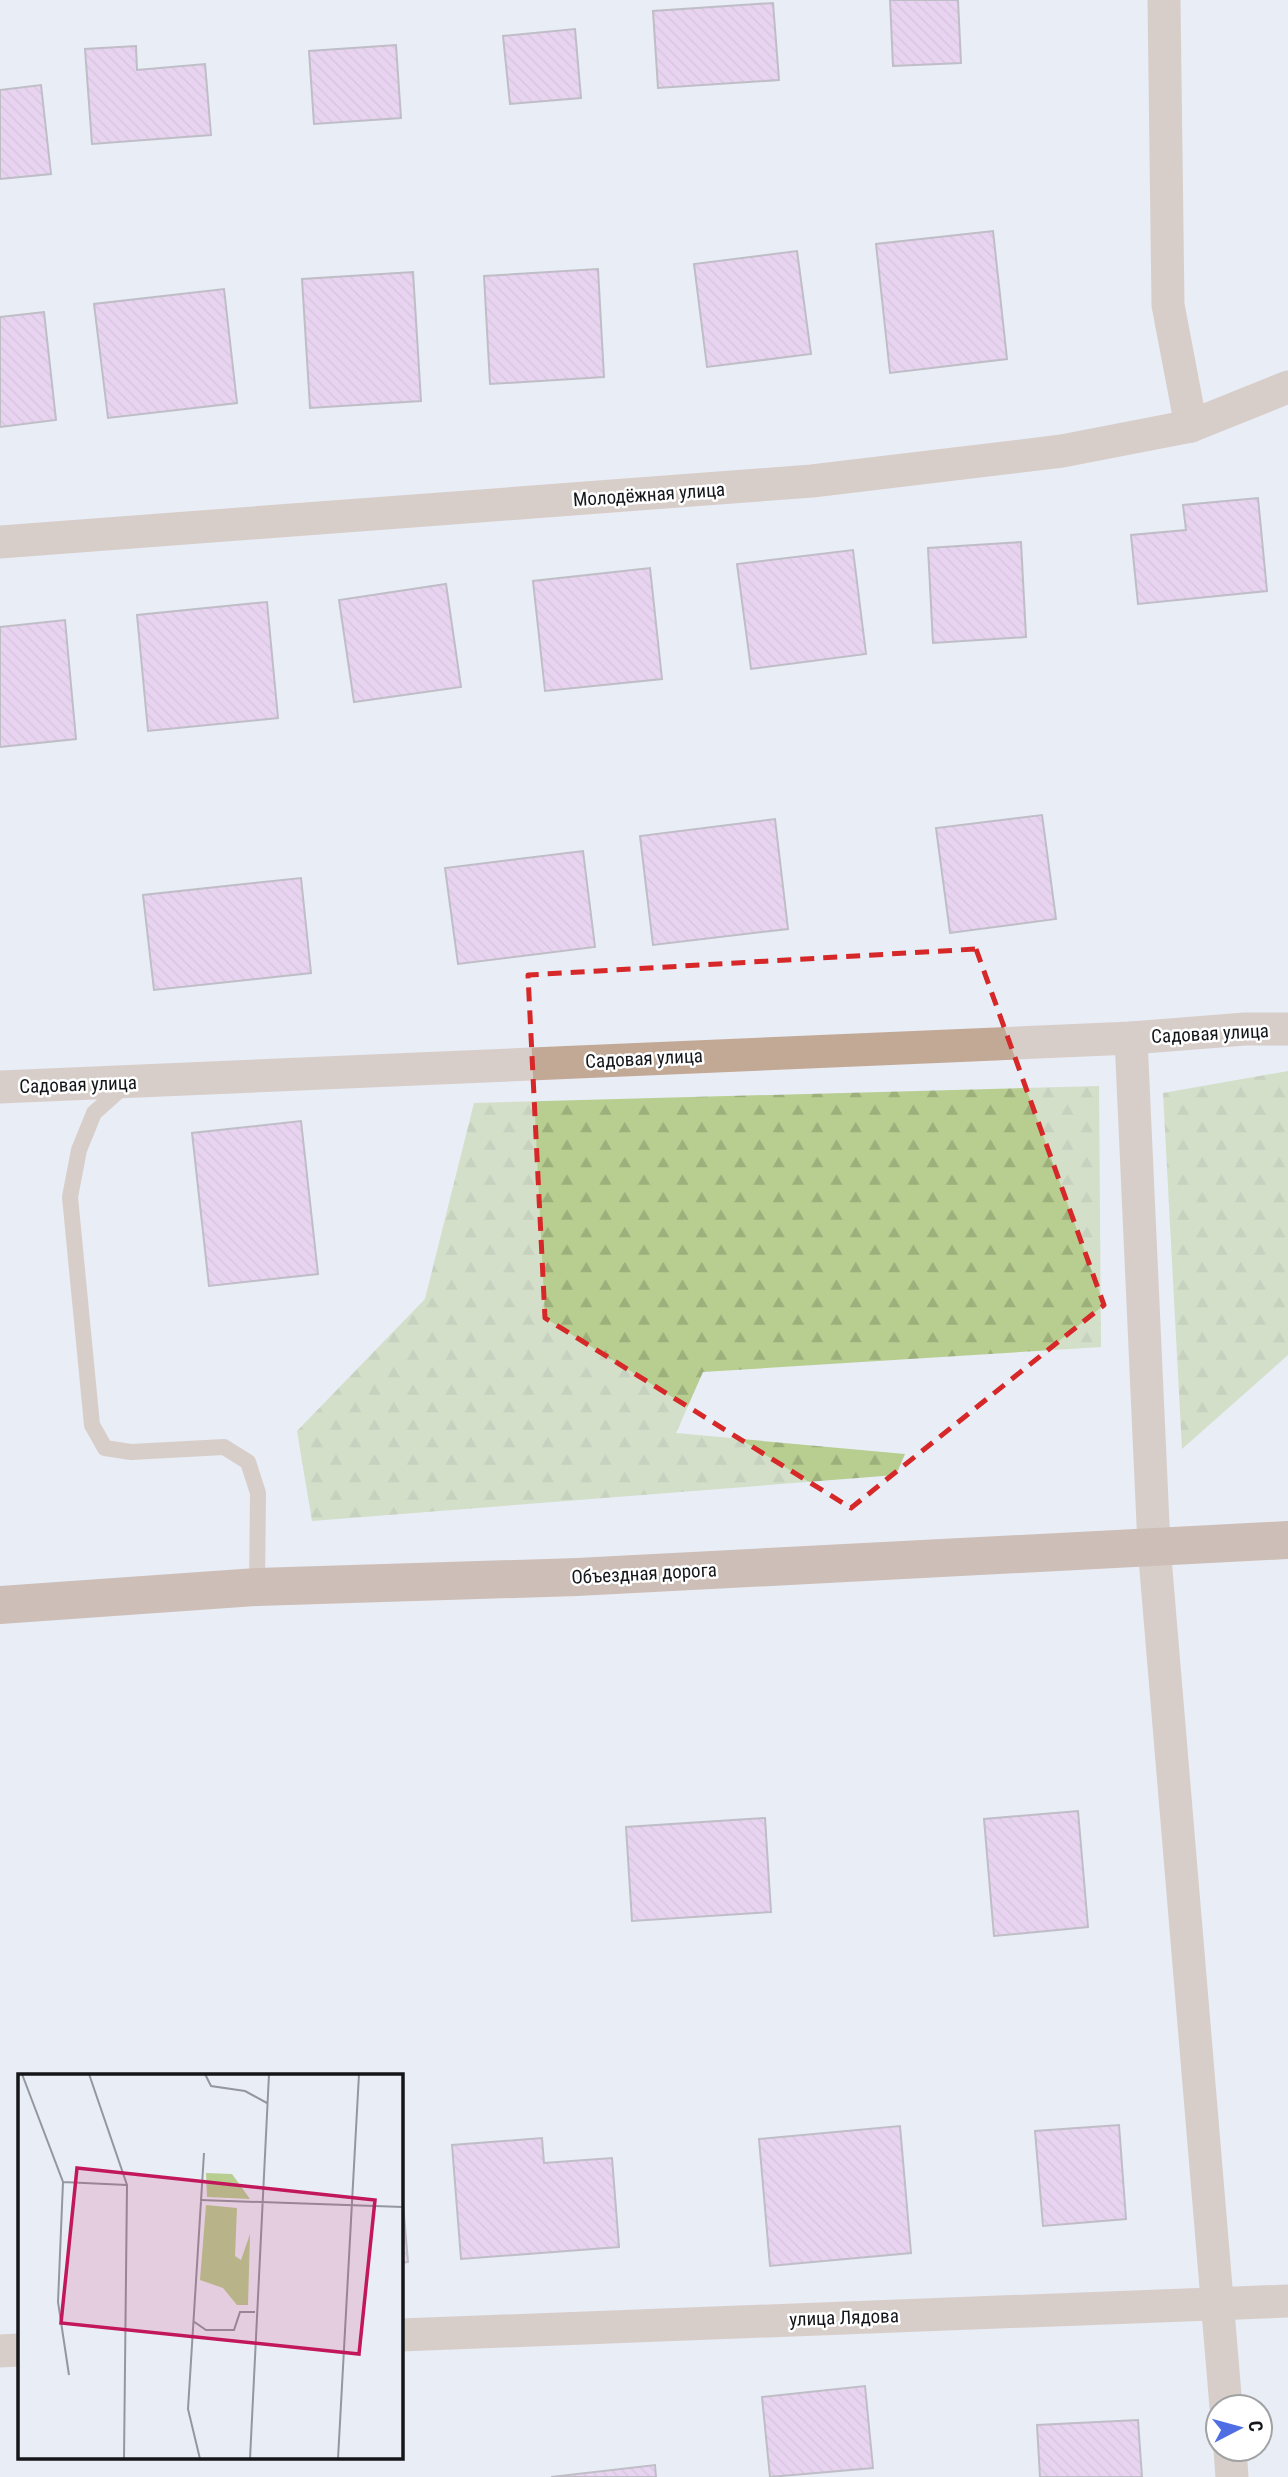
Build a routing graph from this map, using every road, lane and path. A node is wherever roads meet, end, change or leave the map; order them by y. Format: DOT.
graph roads {
  1 [pos="1164,0"];
  2 [pos="1288,387"];
  3 [pos="1191,426"];
  4 [pos="0,542"];
  5 [pos="1288,1029"];
  6 [pos="1130,1038"];
  7 [pos="129,1082"];
  8 [pos="0,1087"];
  9 [pos="1288,1540"];
  10 [pos="1154,1546"];
  11 [pos="257,1587"];
  12 [pos="0,1605"];
  13 [pos="1288,2301"];
  14 [pos="1218,2303"];
  15 [pos="402,2335"];
  16 [pos="18,2350"];
  17 [pos="0,2351"];
  18 [pos="1225,2393"];
  1 -- 3 [label="street"];
  2 -- 3 [label="street, Молодёжная улица"];
  3 -- 4 [label="street, Молодёжная улица"];
  5 -- 6 [label="street, Садовая улица"];
  6 -- 7 [label="street, Садовая улица"];
  6 -- 10 [label="street"];
  7 -- 8 [label="street, Садовая улица"];
  7 -- 11 [label="lane"];
  9 -- 10 [label="main road, Объездная дорога"];
  10 -- 11 [label="main road, Объездная дорога"];
  10 -- 14 [label="street"];
  11 -- 12 [label="main road, Объездная дорога"];
  13 -- 14 [label="street, улица Лядова"];
  14 -- 15 [label="street, улица Лядова"];
  14 -- 18 [label="street"];
  16 -- 17 [label="street"];
}
